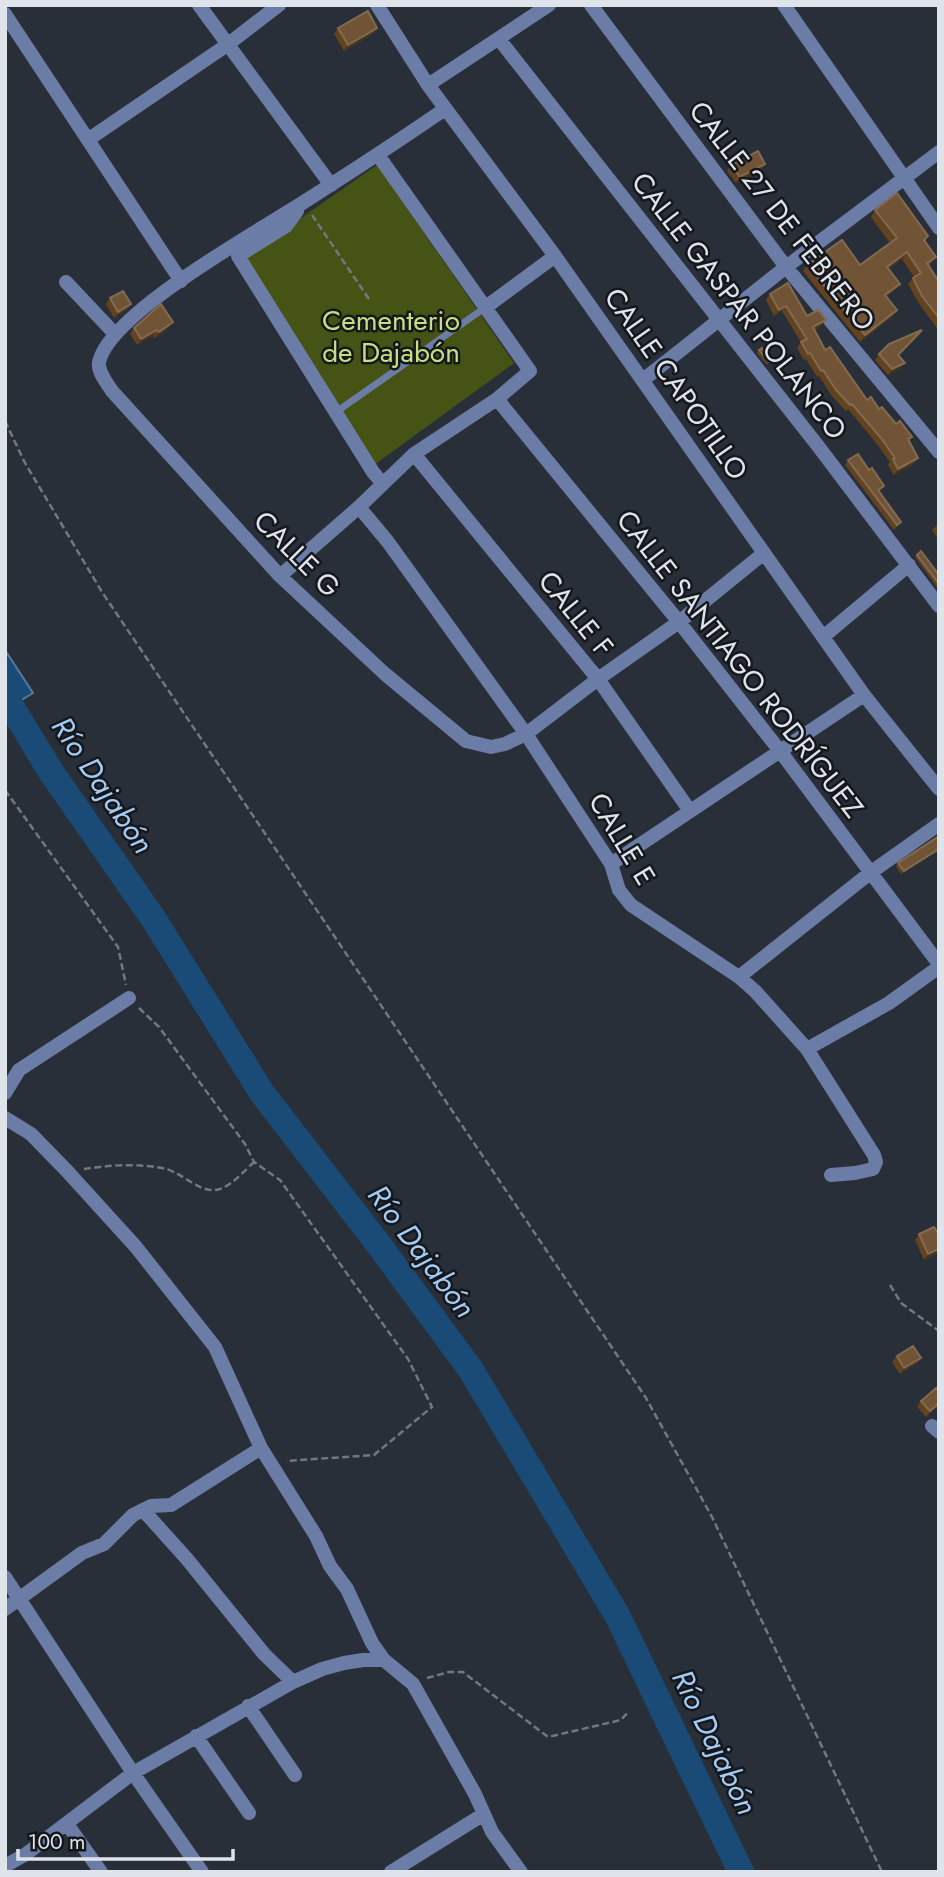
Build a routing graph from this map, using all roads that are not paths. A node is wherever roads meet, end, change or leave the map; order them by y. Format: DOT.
graph roads {
  1 [pos="198,5"];
  2 [pos="279,5"];
  3 [pos="377,5"];
  4 [pos="549,5"];
  5 [pos="591,5"];
  6 [pos="784,5"];
  7 [pos="5,14"];
  8 [pos="499,39"];
  9 [pos="227,44"];
  10 [pos="428,85"];
  11 [pos="445,108"];
  12 [pos="89,139"];
  13 [pos="939,152"];
  14 [pos="378,155"];
  15 [pos="905,177"];
  16 [pos="331,185"];
  17 [pos="304,202"];
  18 [pos="939,228"];
  19 [pos="555,256"];
  20 [pos="786,267"];
  21 [pos="181,281"];
  22 [pos="66,282"];
  23 [pos="486,307"];
  24 [pos="718,321"];
  25 [pos="115,334"];
  26 [pos="643,380"];
  27 [pos="497,399"];
  28 [pos="336,412"];
  29 [pos="939,452"];
  30 [pos="414,454"];
  31 [pos="383,484"];
  32 [pos="359,507"];
  33 [pos="764,553"];
  34 [pos="909,565"];
  35 [pos="280,576"];
  36 [pos="939,606"];
  37 [pos="679,622"];
  38 [pos="823,638"];
  39 [pos="598,679"];
  40 [pos="864,695"];
  41 [pos="526,734"];
  42 [pos="780,751"];
  43 [pos="939,789"];
  44 [pos="690,811"];
  45 [pos="939,824"];
  46 [pos="611,864"];
  47 [pos="870,873"];
  48 [pos="939,966"];
  49 [pos="740,977"];
  50 [pos="129,998"];
  51 [pos="807,1049"];
  52 [pos="5,1093"];
  53 [pos="5,1118"];
  54 [pos="831,1175"];
  55 [pos="261,1448"];
  56 [pos="143,1510"];
  57 [pos="5,1577"];
  58 [pos="21,1599"];
  59 [pos="5,1609"];
  60 [pos="384,1660"];
  61 [pos="293,1682"];
  62 [pos="248,1706"];
  63 [pos="195,1736"];
  64 [pos="133,1773"];
  65 [pos="295,1775"];
  66 [pos="249,1813"];
  67 [pos="484,1814"];
  68 [pos="67,1824"];
  69 [pos="5,1866"];
  70 [pos="101,1872"];
  71 [pos="202,1872"];
  72 [pos="391,1872"];
  73 [pos="521,1872"];
  1 -- 9 [label="street"];
  2 -- 9 [label="street"];
  3 -- 10 [label="street, CALLE CAPOTILLO"];
  4 -- 8 [label="street"];
  5 -- 20 [label="street, CALLE 27 DE FEBRERO"];
  6 -- 15 [label="street"];
  7 -- 12 [label="street"];
  8 -- 10 [label="street"];
  8 -- 24 [label="street, CALLE GASPAR POLANCO"];
  9 -- 12 [label="street"];
  9 -- 16 [label="street"];
  10 -- 11 [label="street, CALLE CAPOTILLO"];
  11 -- 14 [label="street"];
  11 -- 19 [label="street, CALLE CAPOTILLO"];
  12 -- 21 [label="street"];
  13 -- 15 [label="street"];
  14 -- 16 [label="street"];
  14 -- 23 [label="street"];
  15 -- 18 [label="street"];
  15 -- 20 [label="street"];
  16 -- 17 [label="street"];
  17 -- 21 [label="street"];
  17 -- 28 [label="street"];
  19 -- 23 [label="street"];
  19 -- 26 [label="street, CALLE CAPOTILLO"];
  20 -- 24 [label="street"];
  20 -- 29 [label="street, CALLE 27 DE FEBRERO"];
  21 -- 25 [label="street"];
  22 -- 25 [label="street"];
  23 -- 27 [label="street"];
  23 -- 28 [label="lane"];
  24 -- 26 [label="street"];
  24 -- 34 [label="street, CALLE GASPAR POLANCO"];
  25 -- 35 [label="street, CALLE G"];
  26 -- 33 [label="street, CALLE CAPOTILLO"];
  27 -- 30 [label="street"];
  27 -- 37 [label="street, CALLE SANTIAGO RODRÍGUEZ"];
  28 -- 31 [label="street"];
  30 -- 31 [label="street"];
  30 -- 39 [label="street, CALLE F"];
  31 -- 32 [label="street"];
  32 -- 35 [label="street"];
  32 -- 41 [label="street, CALLE E"];
  33 -- 37 [label="street"];
  33 -- 38 [label="street, CALLE CAPOTILLO"];
  34 -- 36 [label="street, CALLE GASPAR POLANCO"];
  34 -- 38 [label="street"];
  35 -- 41 [label="street, CALLE G"];
  37 -- 39 [label="street"];
  37 -- 42 [label="street, CALLE SANTIAGO RODRÍGUEZ"];
  38 -- 40 [label="street, CALLE CAPOTILLO"];
  39 -- 41 [label="street"];
  39 -- 44 [label="street, CALLE F"];
  40 -- 42 [label="street"];
  40 -- 43 [label="street, CALLE CAPOTILLO"];
  41 -- 46 [label="street, CALLE E"];
  42 -- 44 [label="street"];
  42 -- 47 [label="street, CALLE SANTIAGO RODRÍGUEZ"];
  44 -- 46 [label="street"];
  45 -- 47 [label="street"];
  46 -- 49 [label="street, CALLE E"];
  47 -- 48 [label="street, CALLE SANTIAGO RODRÍGUEZ"];
  47 -- 49 [label="street"];
  48 -- 51 [label="street"];
  49 -- 51 [label="street, CALLE E"];
  50 -- 52 [label="street"];
  51 -- 54 [label="street, CALLE E"];
  53 -- 55 [label="street"];
  55 -- 56 [label="street"];
  55 -- 60 [label="street"];
  56 -- 58 [label="street"];
  56 -- 61 [label="street"];
  57 -- 58 [label="street"];
  58 -- 59 [label="street"];
  58 -- 64 [label="street"];
  60 -- 61 [label="street"];
  60 -- 67 [label="street"];
  61 -- 62 [label="street"];
  62 -- 63 [label="street"];
  62 -- 65 [label="street"];
  63 -- 64 [label="street"];
  63 -- 66 [label="street"];
  64 -- 68 [label="street"];
  64 -- 71 [label="street"];
  67 -- 72 [label="street"];
  67 -- 73 [label="street"];
  68 -- 69 [label="street"];
  68 -- 70 [label="street"];
}
